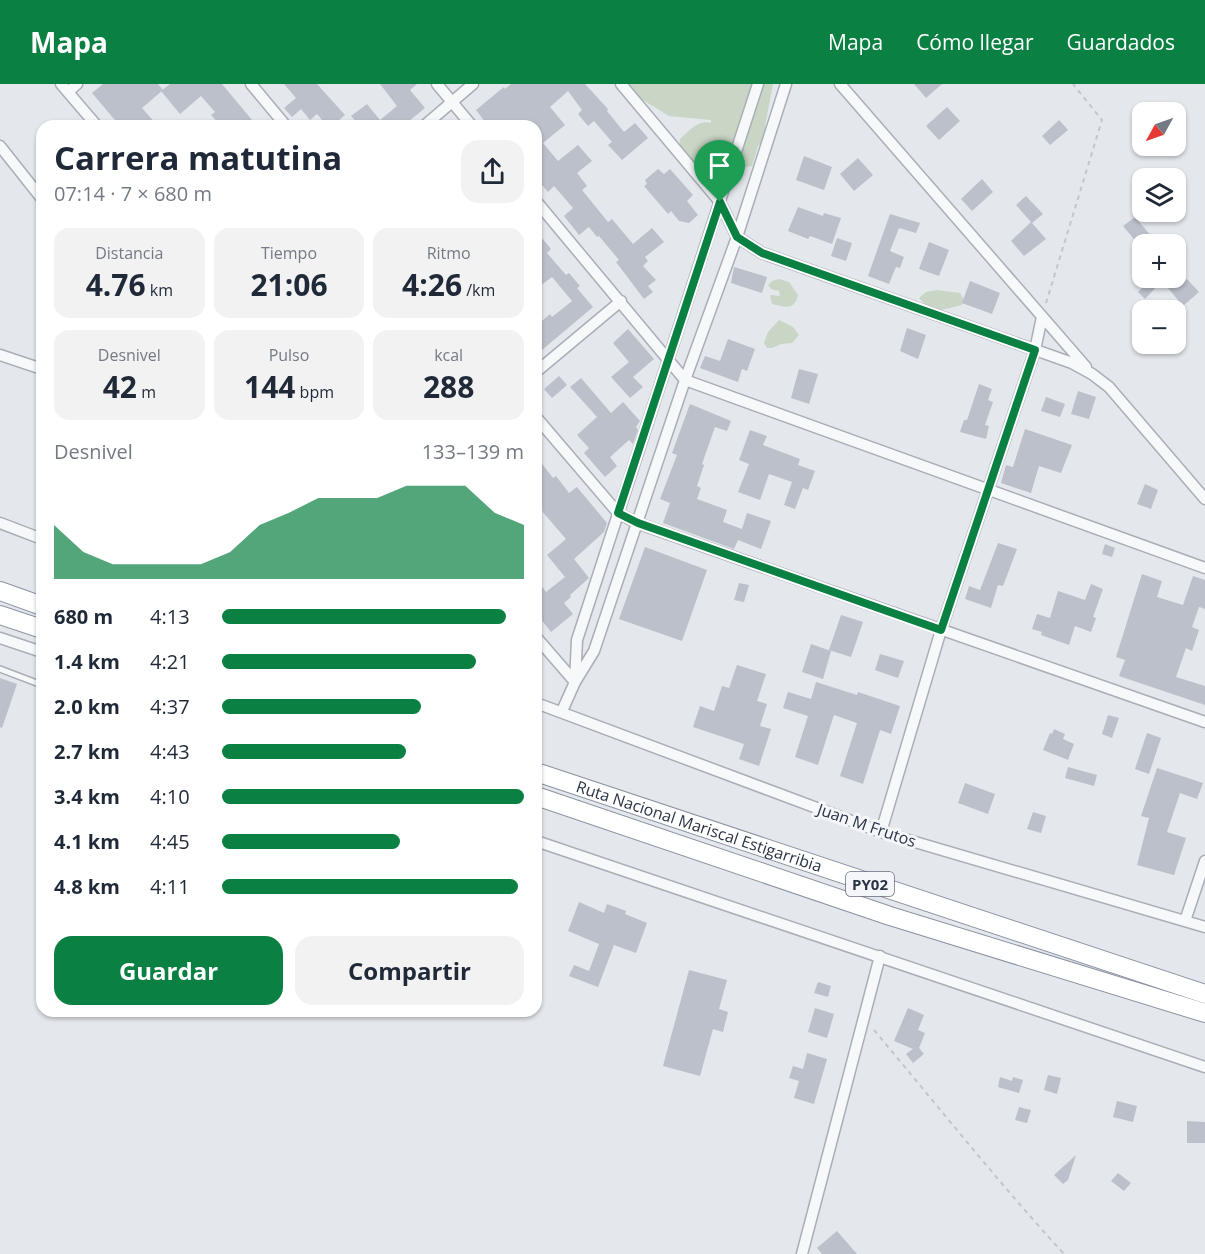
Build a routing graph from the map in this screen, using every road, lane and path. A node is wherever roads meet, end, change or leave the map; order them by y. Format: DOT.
graph roads {
  1 [pos="77,84"];
  2 [pos="251,84"];
  3 [pos="436,84"];
  4 [pos="473,84"];
  5 [pos="621,84"];
  6 [pos="758,84"];
  7 [pos="786,84"];
  8 [pos="840,84"];
  9 [pos="1073,84"];
  10 [pos="64,88"];
  11 [pos="452,102"];
  12 [pos="92,120"];
  13 [pos="281,120"];
  14 [pos="431,120"];
  15 [pos="467,120"];
  16 [pos="0,146"];
  17 [pos="0,159"];
  18 [pos="15,164"];
  19 [pos="36,190"];
  20 [pos="720,202"];
  21 [pos="542,208"];
  22 [pos="737,237"];
  23 [pos="621,301"];
  24 [pos="1042,317"];
  25 [pos="1035,350"];
  26 [pos="0,355"];
  27 [pos="668,357"];
  28 [pos="36,367"];
  29 [pos="542,367"];
  30 [pos="1092,374"];
  31 [pos="685,380"];
  32 [pos="542,424"];
  33 [pos="990,489"];
  34 [pos="1205,499"];
  35 [pos="618,513"];
  36 [pos="0,523"];
  37 [pos="638,523"];
  38 [pos="36,537"];
  39 [pos="1205,568"];
  40 [pos="0,591"];
  41 [pos="36,604"];
  42 [pos="0,615"];
  43 [pos="36,627"];
  44 [pos="941,630"];
  45 [pos="0,638"];
  46 [pos="542,644"];
  47 [pos="36,650"];
  48 [pos="0,669"];
  49 [pos="575,682"];
  50 [pos="36,683"];
  51 [pos="542,705"];
  52 [pos="562,711"];
  53 [pos="1205,722"];
  54 [pos="542,774"];
  55 [pos="542,798"];
  56 [pos="881,832"];
  57 [pos="542,844"];
  58 [pos="1205,861"];
  59 [pos="1185,921"];
  60 [pos="1205,927"];
  61 [pos="880,956"];
  62 [pos="1205,994"];
  63 [pos="1205,1013"];
  64 [pos="864,1019"];
  65 [pos="1205,1067"];
  66 [pos="802,1254"];
  67 [pos="1064,1254"];
  1 -- 10 [label="street"];
  2 -- 13 [label="street"];
  3 -- 11 [label="street"];
  4 -- 11 [label="street"];
  5 -- 20 [label="street"];
  6 -- 20 [label="street"];
  7 -- 22 [label="street"];
  8 -- 24 [label="street"];
  9 -- 24 [label="path"];
  10 -- 12 [label="street"];
  11 -- 14 [label="street"];
  11 -- 15 [label="street"];
  16 -- 18 [label="street"];
  17 -- 18 [label="street"];
  18 -- 19 [label="street"];
  20 -- 22 [label="street"];
  20 -- 27 [label="street"];
  21 -- 23 [label="street"];
  22 -- 25 [label="street"];
  22 -- 31 [label="street"];
  23 -- 27 [label="street"];
  23 -- 29 [label="street"];
  24 -- 25 [label="street"];
  24 -- 30 [label="street"];
  25 -- 30 [label="street"];
  25 -- 33 [label="street"];
  26 -- 28 [label="street"];
  27 -- 31 [label="street"];
  27 -- 35 [label="street"];
  30 -- 34 [label="street"];
  31 -- 33 [label="street"];
  31 -- 37 [label="street"];
  32 -- 35 [label="street"];
  33 -- 39 [label="street"];
  33 -- 44 [label="street"];
  35 -- 37 [label="street"];
  35 -- 49 [label="street"];
  36 -- 38 [label="street"];
  37 -- 44 [label="street"];
  37 -- 49 [label="street"];
  40 -- 41 [label="highway"];
  42 -- 43 [label="highway"];
  44 -- 53 [label="street"];
  44 -- 56 [label="street"];
  45 -- 47 [label="street"];
  46 -- 49 [label="street"];
  48 -- 50 [label="lane"];
  49 -- 52 [label="street"];
  51 -- 52 [label="street, Juan M Frutos"];
  52 -- 56 [label="street, Juan M Frutos"];
  54 -- 62 [label="highway, Ruta Nacional Mariscal Estigarribia / PY02"];
  55 -- 63 [label="highway, Ruta Nacional Mariscal Estigarribia / PY02"];
  56 -- 59 [label="street, Juan M Frutos"];
  57 -- 61 [label="street"];
  58 -- 59 [label="street"];
  59 -- 60 [label="street, Juan M Frutos"];
  61 -- 64 [label="street"];
  61 -- 65 [label="street"];
  64 -- 66 [label="street"];
  64 -- 67 [label="path"];
}
